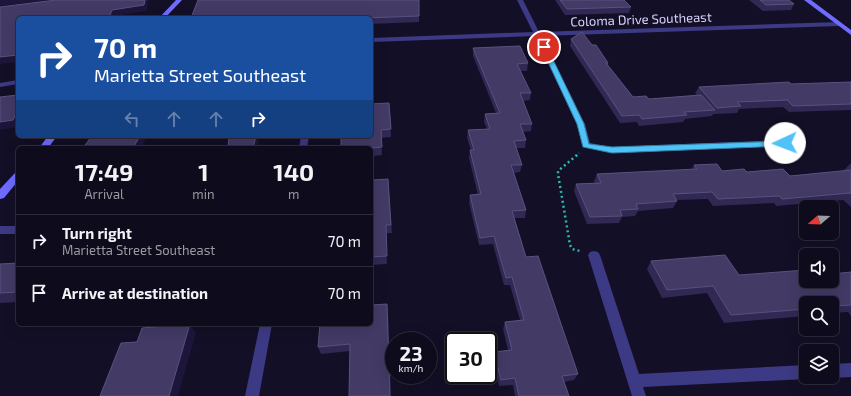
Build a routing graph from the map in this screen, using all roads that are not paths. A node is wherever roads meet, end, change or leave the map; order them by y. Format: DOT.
graph roads {
  1 [pos="179,0"];
  2 [pos="520,0"];
  3 [pos="807,0"];
  4 [pos="164,16"];
  5 [pos="839,24"];
  6 [pos="851,33"];
  7 [pos="538,34"];
  8 [pos="373,40"];
  9 [pos="16,82"];
  10 [pos="0,85"];
  11 [pos="51,138"];
  12 [pos="785,143"];
  13 [pos="45,146"];
  14 [pos="16,177"];
  15 [pos="0,195"];
  16 [pos="0,230"];
  17 [pos="16,230"];
  18 [pos="594,255"];
  19 [pos="266,326"];
  20 [pos="851,370"];
  21 [pos="839,371"];
  22 [pos="799,372"];
  23 [pos="634,381"];
  24 [pos="252,396"];
  25 [pos="639,396"];
  1 -- 4 [label="street"];
  2 -- 7 [label="street"];
  3 -- 5 [label="street"];
  5 -- 6 [label="street"];
  5 -- 7 [label="street, Coloma Drive Southeast"];
  7 -- 8 [label="street, Coloma Drive Southeast"];
  7 -- 12 [label="street"];
  9 -- 10 [label="street"];
  11 -- 13 [label="street"];
  14 -- 15 [label="street"];
  16 -- 17 [label="street"];
  18 -- 23 [label="street"];
  19 -- 24 [label="street"];
  20 -- 21 [label="street"];
  22 -- 23 [label="street"];
  23 -- 25 [label="street"];
}
